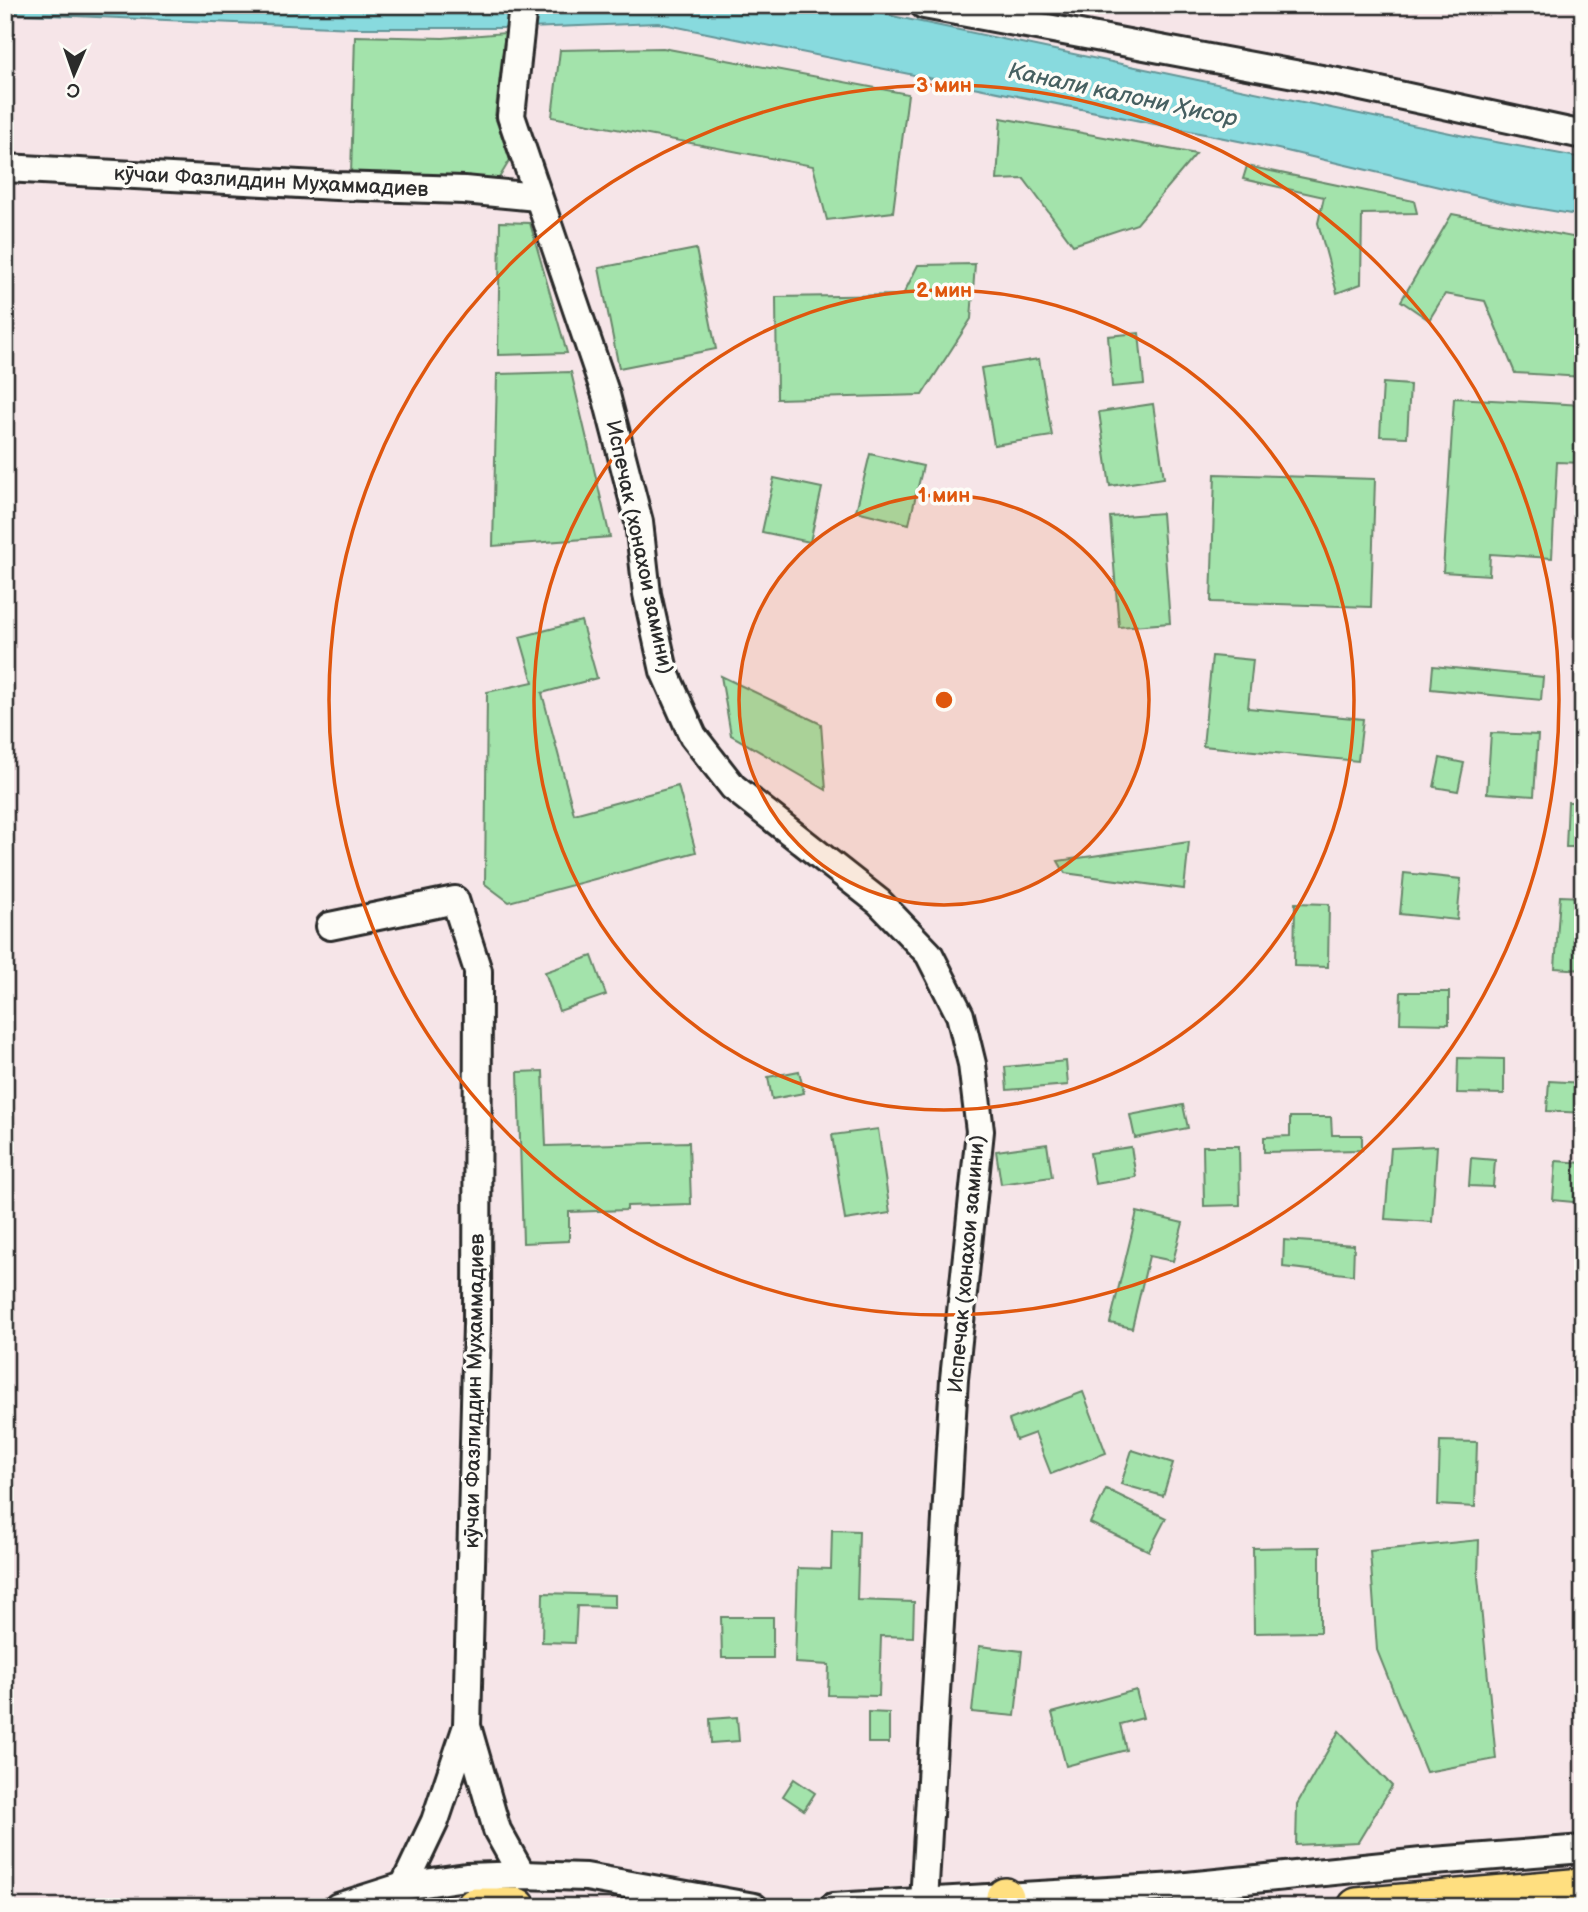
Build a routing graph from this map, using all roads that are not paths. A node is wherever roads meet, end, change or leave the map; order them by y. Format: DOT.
graph roads {
  1 [pos="523,5"];
  2 [pos="924,5"];
  3 [pos="1583,135"];
  4 [pos="5,168"];
  5 [pos="537,197"];
  6 [pos="330,926"];
  7 [pos="467,1726"];
  8 [pos="1583,1849"];
  9 [pos="404,1886"];
  10 [pos="1583,1887"];
  11 [pos="519,1891"];
  12 [pos="924,1902"];
  13 [pos="1004,1902"];
  14 [pos="338,1907"];
  15 [pos="475,1907"];
  16 [pos="754,1907"];
  17 [pos="833,1907"];
  18 [pos="1357,1907"];
  1 -- 5 [label="street, Испечак (хонахои замини)"];
  2 -- 3 [label="street"];
  4 -- 5 [label="street, кӯчаи Фазлиддин Муҳаммадиев"];
  5 -- 12 [label="street, Испечак (хонахои замини)"];
  6 -- 7 [label="street, кӯчаи Фазлиддин Муҳаммадиев"];
  7 -- 9 [label="street"];
  7 -- 11 [label="street, кӯчаи Фазлиддин Муҳаммадиев"];
  8 -- 13 [label="street"];
  9 -- 11 [label="street"];
  9 -- 14 [label="street"];
  10 -- 18 [label="highway"];
  11 -- 15 [label="highway"];
  11 -- 16 [label="street"];
  12 -- 13 [label="street"];
  12 -- 17 [label="street"];
}
